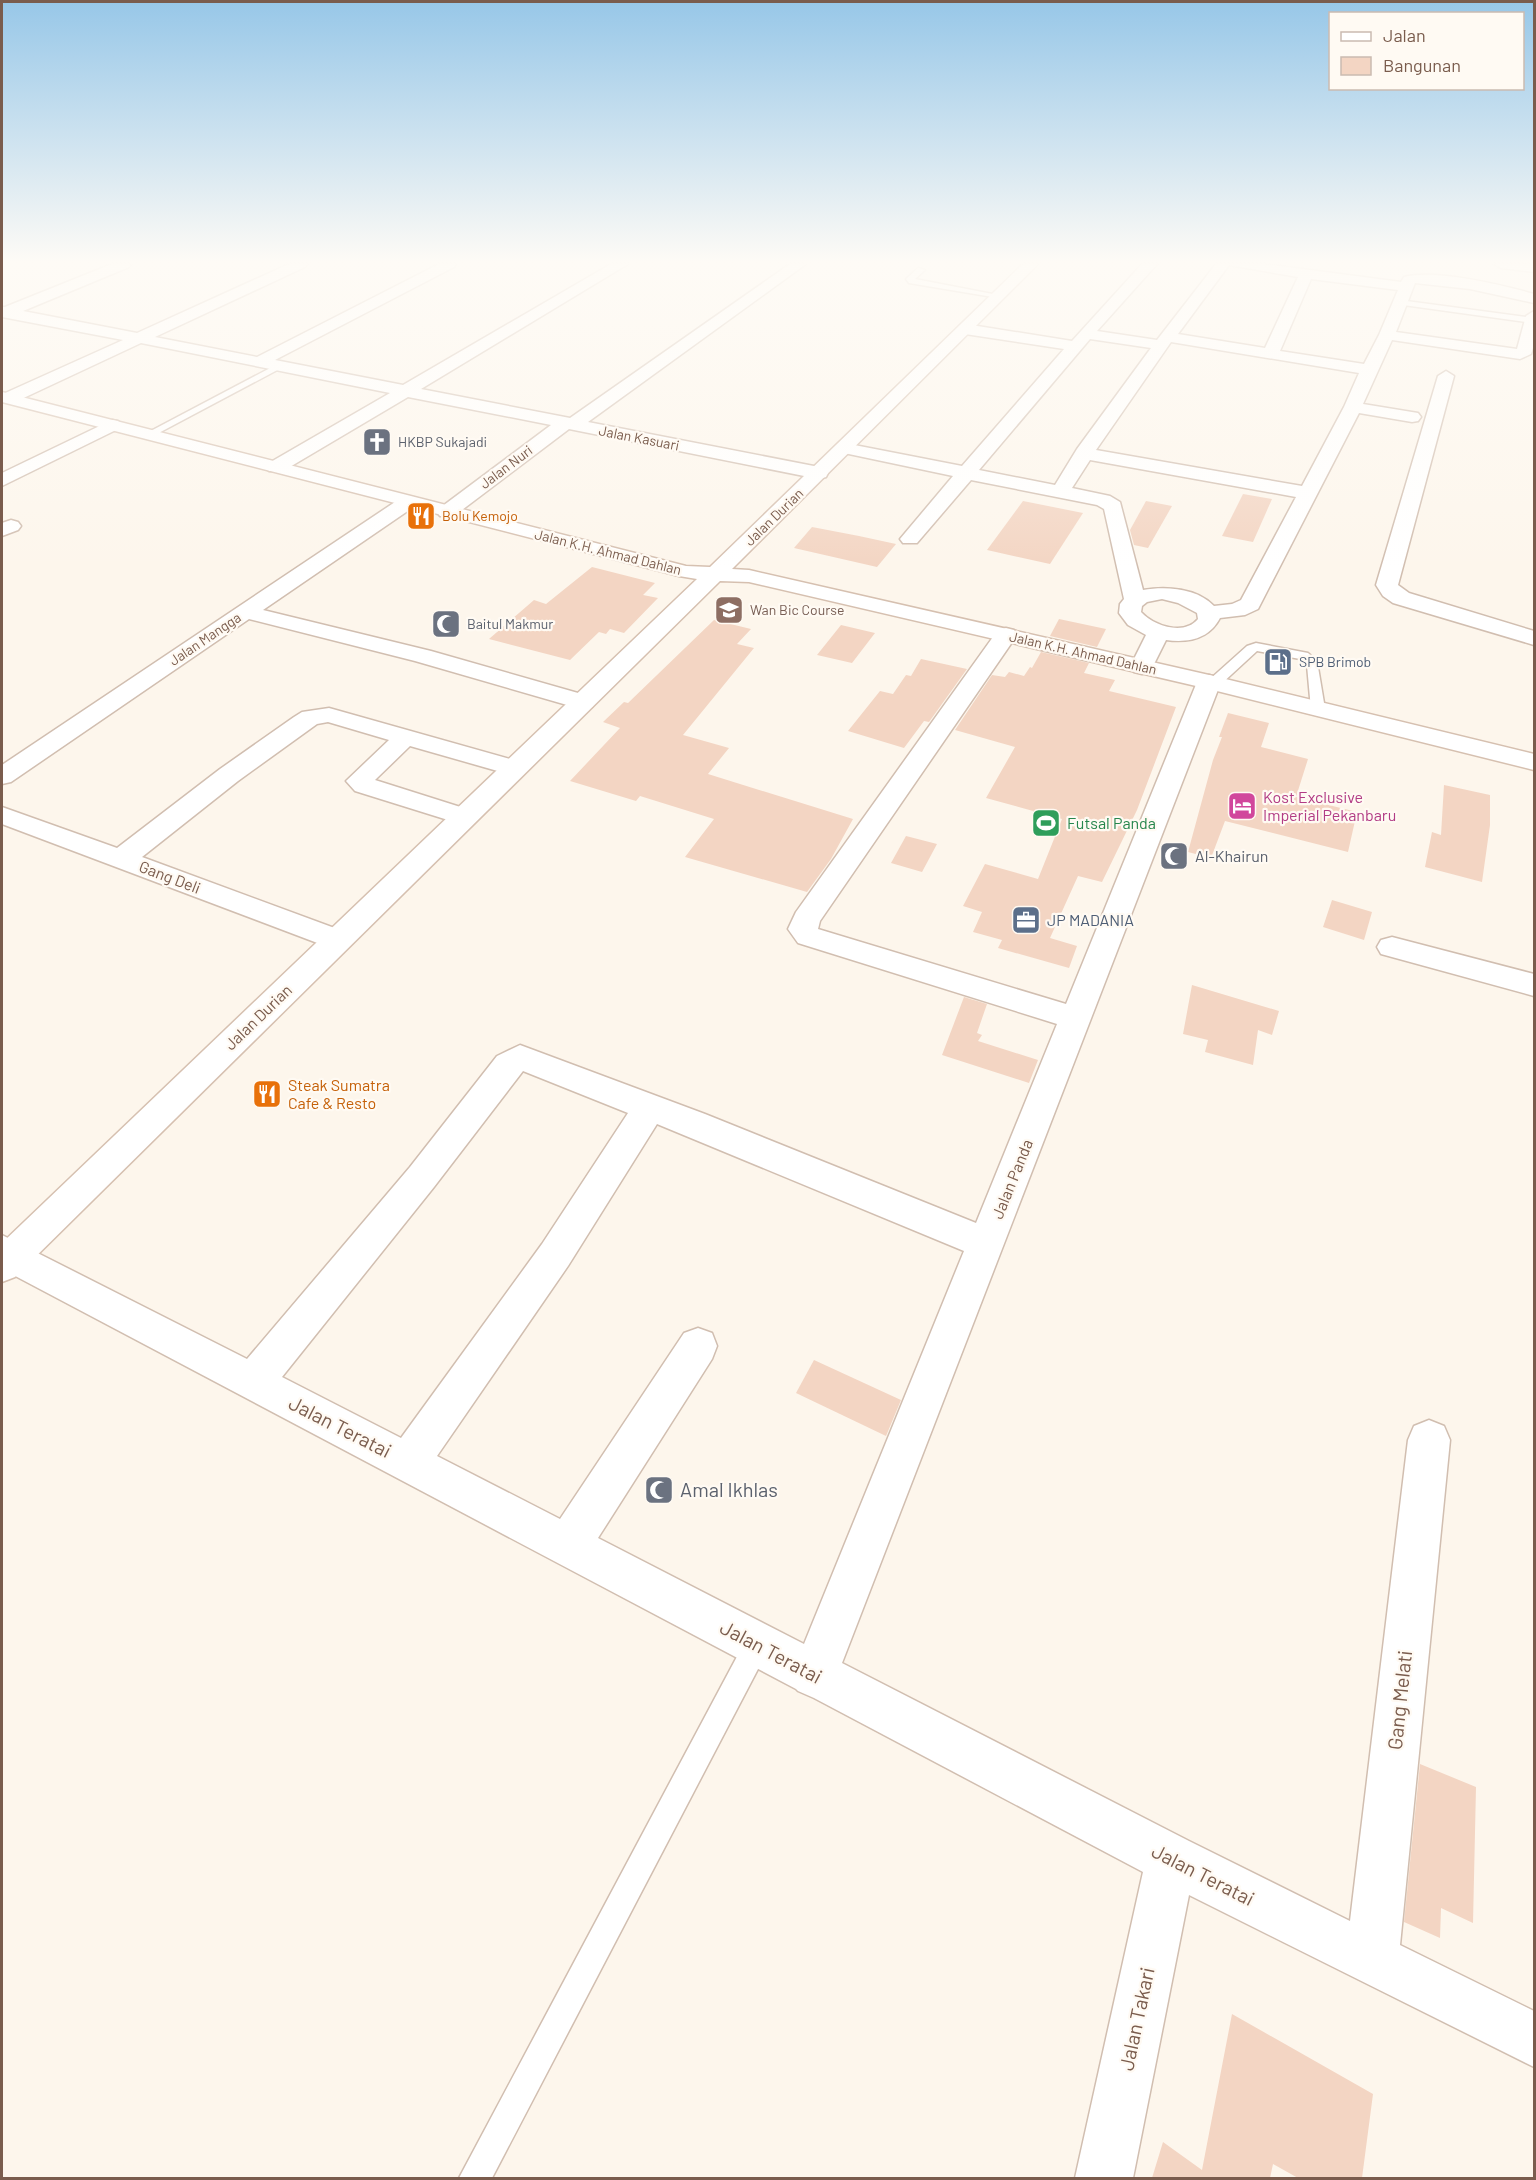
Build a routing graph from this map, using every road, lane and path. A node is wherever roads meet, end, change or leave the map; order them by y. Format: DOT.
graph roads {
  1 [pos="77,366"];
  2 [pos="274,366"];
  3 [pos="449,366"];
  4 [pos="653,366"];
  5 [pos="928,366"];
  6 [pos="1059,366"];
  7 [pos="1146,366"];
  8 [pos="1340,366"];
  9 [pos="1370,366"];
  10 [pos="279,367"];
  11 [pos="1368,370"];
  12 [pos="1446,376"];
  13 [pos="404,392"];
  14 [pos="5,397"];
  15 [pos="1353,407"];
  16 [pos="1412,417"];
  17 [pos="569,424"];
  18 [pos="112,425"];
  19 [pos="150,434"];
  20 [pos="844,448"];
  21 [pos="1084,453"];
  22 [pos="276,467"];
  23 [pos="819,473"];
  24 [pos="966,473"];
  25 [pos="2,480"];
  26 [pos="1060,492"];
  27 [pos="1306,493"];
  28 [pos="408,502"];
  29 [pos="447,512"];
  30 [pos="910,539"];
  31 [pos="716,573"];
  32 [pos="1135,600"];
  33 [pos="246,612"];
  34 [pos="1208,613"];
  35 [pos="1159,632"];
  36 [pos="1006,635"];
  37 [pos="1534,638"];
  38 [pos="1142,667"];
  39 [pos="1211,683"];
  40 [pos="583,702"];
  41 [pos="1318,709"];
  42 [pos="398,745"];
  43 [pos="1534,762"];
  44 [pos="515,768"];
  45 [pos="2,776"];
  46 [pos="2,815"];
  47 [pos="464,817"];
  48 [pos="121,859"];
  49 [pos="338,940"];
  50 [pos="1392,947"];
  51 [pos="1534,985"];
  52 [pos="1076,1018"];
  53 [pos="650,1107"];
  54 [pos="987,1244"];
  55 [pos="5,1258"];
  56 [pos="698,1346"];
  57 [pos="253,1382"];
  58 [pos="1428,1440"];
  59 [pos="408,1463"];
  60 [pos="568,1546"];
  61 [pos="761,1646"];
  62 [pos="814,1674"];
  63 [pos="1171,1859"];
  64 [pos="1372,1959"];
  65 [pos="1534,2040"];
  66 [pos="475,2178"];
  67 [pos="1104,2178"];
  1 -- 14 [label="street"];
  2 -- 10 [label="street, Jalan Kasuari"];
  3 -- 13 [label="street"];
  4 -- 17 [label="street, Jalan Nuri"];
  5 -- 20 [label="street, Jalan Durian"];
  6 -- 24 [label="street"];
  7 -- 21 [label="street"];
  8 -- 11 [label="street"];
  9 -- 11 [label="street"];
  10 -- 13 [label="street, Jalan Kasuari"];
  10 -- 19 [label="lane"];
  11 -- 15 [label="street"];
  12 -- 37 [label="street"];
  13 -- 17 [label="street, Jalan Kasuari"];
  13 -- 22 [label="street"];
  14 -- 18 [label="street, Jalan K.H. Ahmad Dahlan"];
  15 -- 16 [label="street"];
  15 -- 27 [label="street"];
  17 -- 23 [label="street, Jalan Kasuari"];
  17 -- 29 [label="street, Jalan Nuri"];
  18 -- 19 [label="street, Jalan K.H. Ahmad Dahlan"];
  18 -- 25 [label="street"];
  19 -- 22 [label="street, Jalan K.H. Ahmad Dahlan"];
  20 -- 23 [label="street, Jalan Durian"];
  20 -- 24 [label="street"];
  21 -- 26 [label="street"];
  21 -- 27 [label="street"];
  22 -- 28 [label="street, Jalan K.H. Ahmad Dahlan"];
  23 -- 31 [label="street, Jalan Durian"];
  24 -- 26 [label="street"];
  24 -- 30 [label="street"];
  26 -- 32 [label="street"];
  27 -- 34 [label="street"];
  28 -- 29 [label="street, Jalan K.H. Ahmad Dahlan"];
  28 -- 33 [label="street, Jalan Mangga"];
  29 -- 31 [label="street, Jalan K.H. Ahmad Dahlan"];
  31 -- 36 [label="street, Jalan K.H. Ahmad Dahlan"];
  31 -- 40 [label="street, Jalan Durian"];
  32 -- 34 [label="street"];
  32 -- 35 [label="street"];
  33 -- 40 [label="street"];
  33 -- 45 [label="street, Jalan Mangga"];
  34 -- 35 [label="street"];
  35 -- 38 [label="street"];
  36 -- 38 [label="street, Jalan K.H. Ahmad Dahlan"];
  36 -- 52 [label="street"];
  38 -- 39 [label="street, Jalan K.H. Ahmad Dahlan"];
  39 -- 41 [label="street, Jalan K.H. Ahmad Dahlan"];
  39 -- 41 [label="lane"];
  39 -- 52 [label="street, Jalan Panda"];
  40 -- 44 [label="street, Jalan Durian"];
  41 -- 43 [label="street, Jalan K.H. Ahmad Dahlan"];
  42 -- 47 [label="street"];
  44 -- 47 [label="street, Jalan Durian"];
  44 -- 48 [label="street"];
  46 -- 48 [label="street, Gang Deli"];
  47 -- 49 [label="street, Jalan Durian"];
  48 -- 49 [label="street, Gang Deli"];
  49 -- 55 [label="street, Jalan Durian"];
  50 -- 51 [label="street"];
  52 -- 54 [label="street, Jalan Panda"];
  53 -- 54 [label="street"];
  53 -- 57 [label="street"];
  53 -- 59 [label="street"];
  54 -- 62 [label="street, Jalan Panda"];
  55 -- 57 [label="street, Jalan Teratai"];
  56 -- 60 [label="street"];
  57 -- 59 [label="street, Jalan Teratai"];
  58 -- 64 [label="street, Gang Melati"];
  59 -- 60 [label="street, Jalan Teratai"];
  60 -- 61 [label="street, Jalan Teratai"];
  61 -- 62 [label="street, Jalan Teratai"];
  61 -- 66 [label="lane"];
  62 -- 63 [label="street, Jalan Teratai"];
  63 -- 64 [label="street, Jalan Teratai"];
  63 -- 67 [label="street, Jalan Takari"];
  64 -- 65 [label="street, Jalan Teratai"];
}
